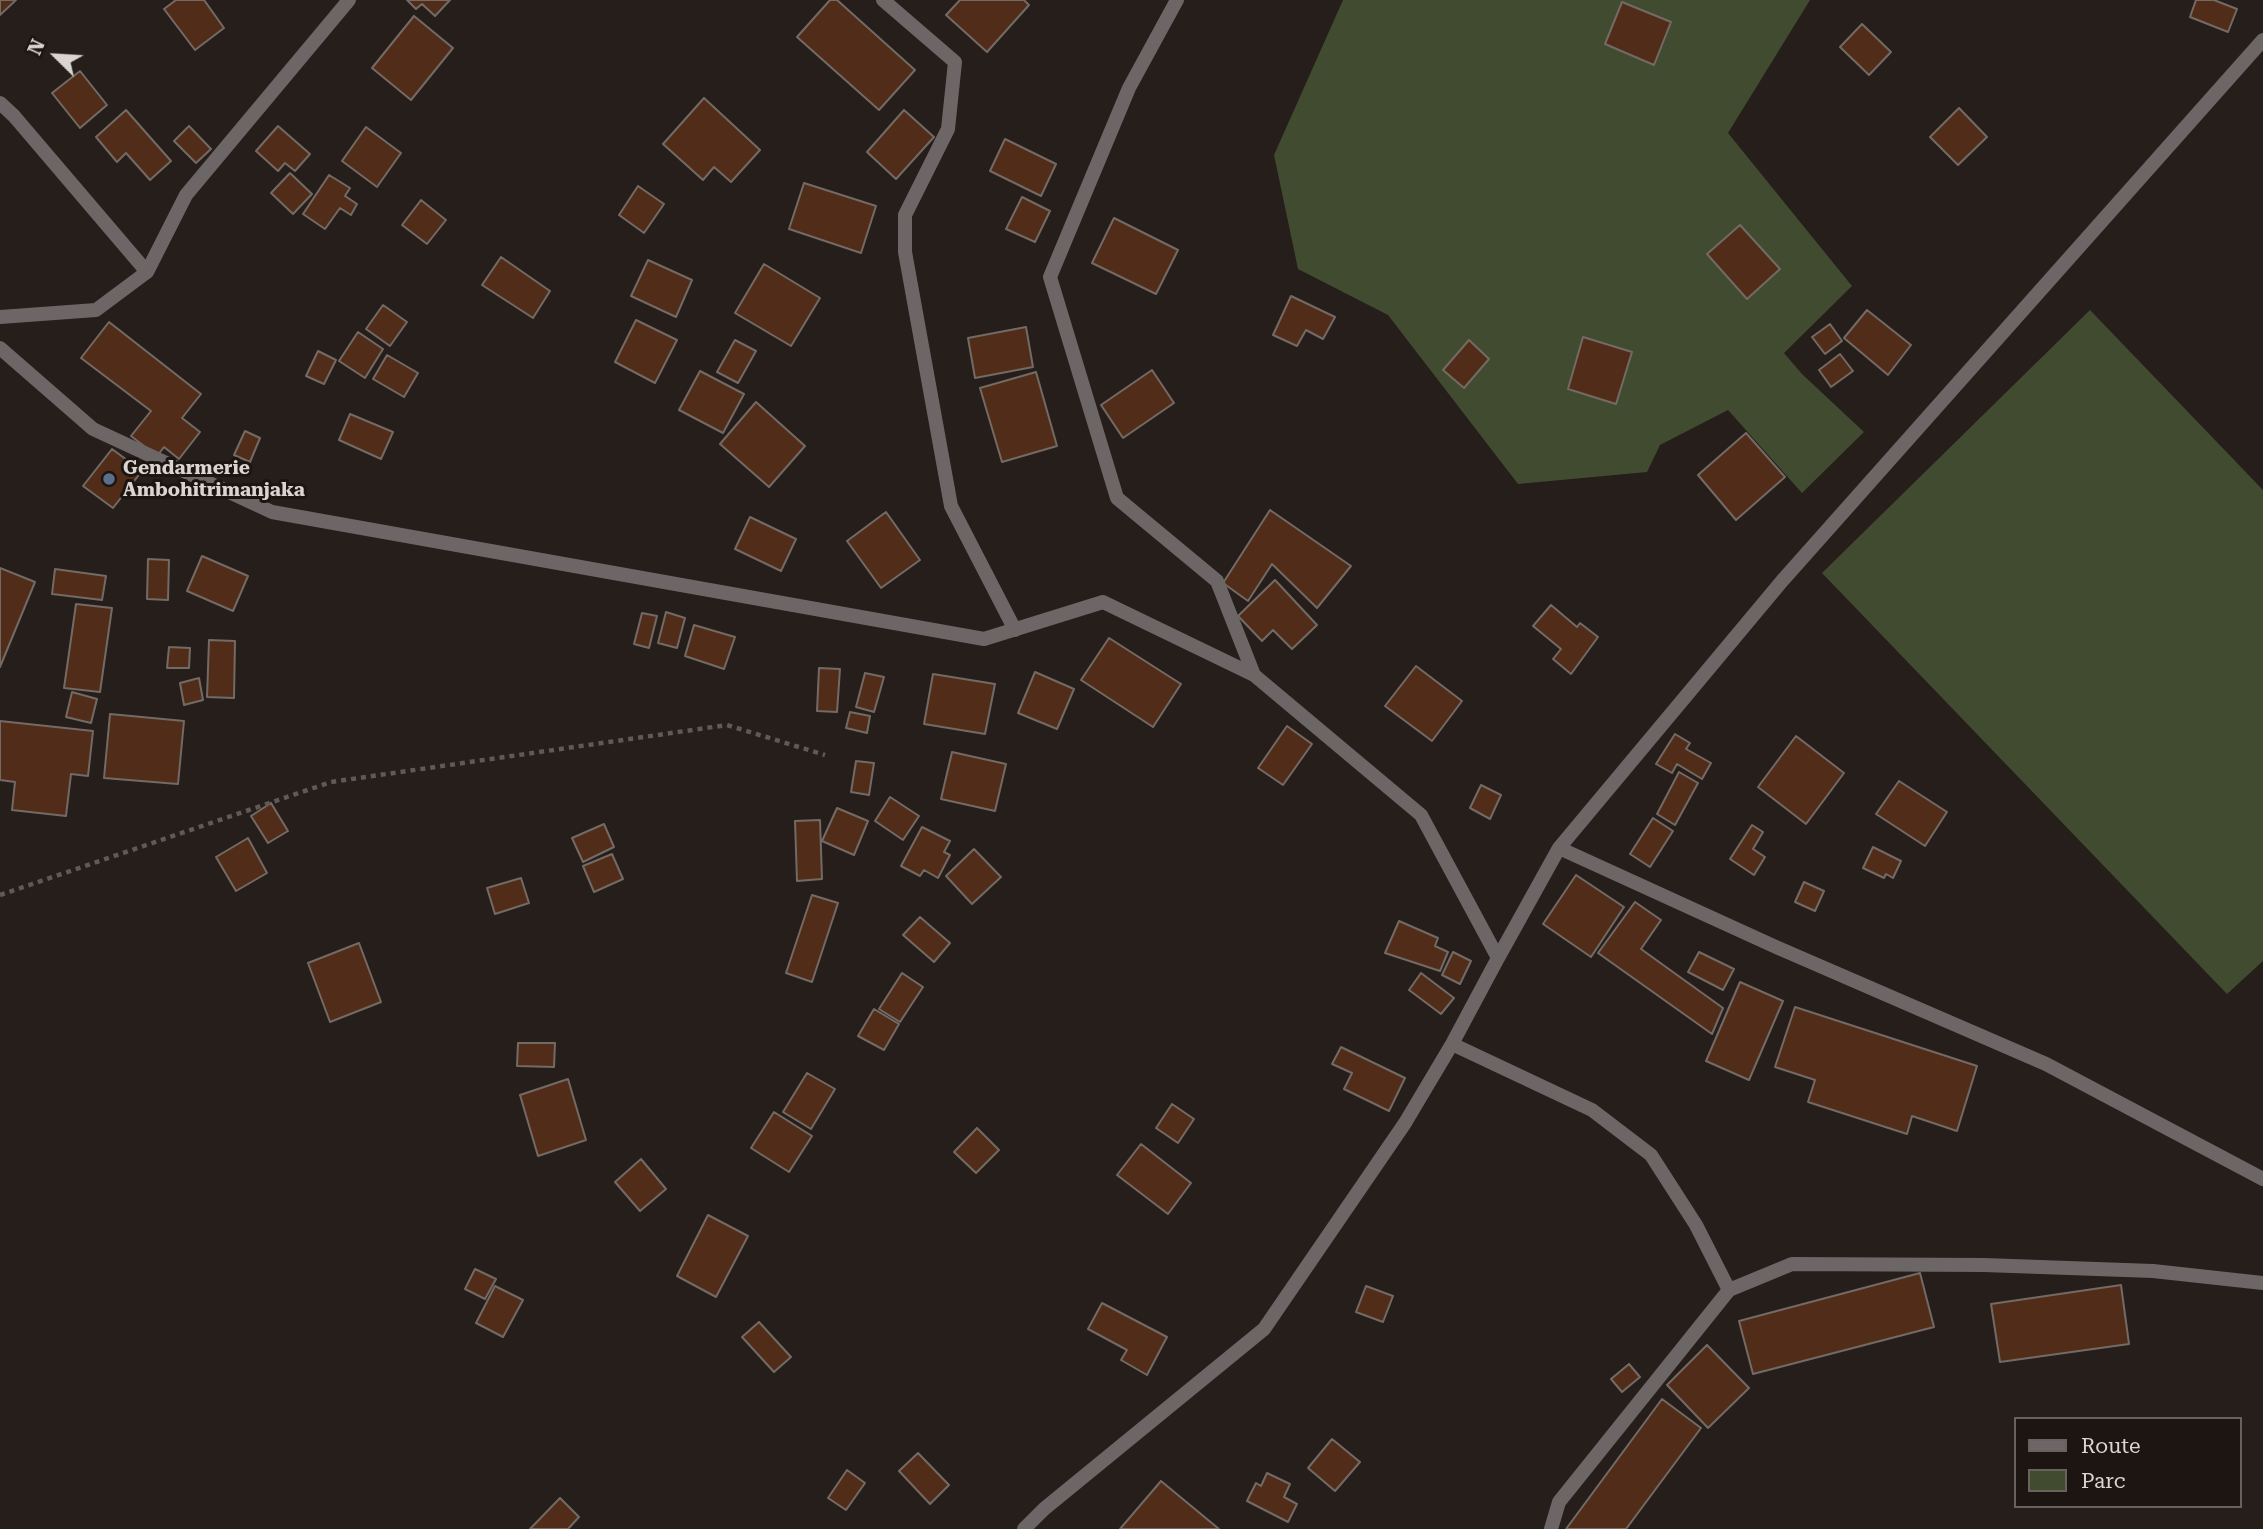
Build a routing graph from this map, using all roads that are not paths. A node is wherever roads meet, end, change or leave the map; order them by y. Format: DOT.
graph roads {
  1 [pos="349,0"];
  2 [pos="883,0"];
  3 [pos="1177,0"];
  4 [pos="2263,40"];
  5 [pos="0,103"];
  6 [pos="147,272"];
  7 [pos="0,317"];
  8 [pos="0,348"];
  9 [pos="1015,630"];
  10 [pos="1254,675"];
  11 [pos="1559,848"];
  12 [pos="1498,958"];
  13 [pos="1452,1044"];
  14 [pos="2263,1179"];
  15 [pos="2263,1283"];
  16 [pos="1729,1290"];
  17 [pos="1024,1529"];
  18 [pos="1551,1529"];
  1 -- 6 [label="street"];
  2 -- 9 [label="street"];
  3 -- 10 [label="street"];
  4 -- 11 [label="street"];
  5 -- 6 [label="street"];
  6 -- 7 [label="street"];
  8 -- 9 [label="street"];
  9 -- 10 [label="street"];
  10 -- 12 [label="street"];
  11 -- 12 [label="street"];
  11 -- 14 [label="street"];
  12 -- 13 [label="street"];
  13 -- 16 [label="street"];
  13 -- 17 [label="street"];
  15 -- 16 [label="street"];
  16 -- 18 [label="street"];
}
